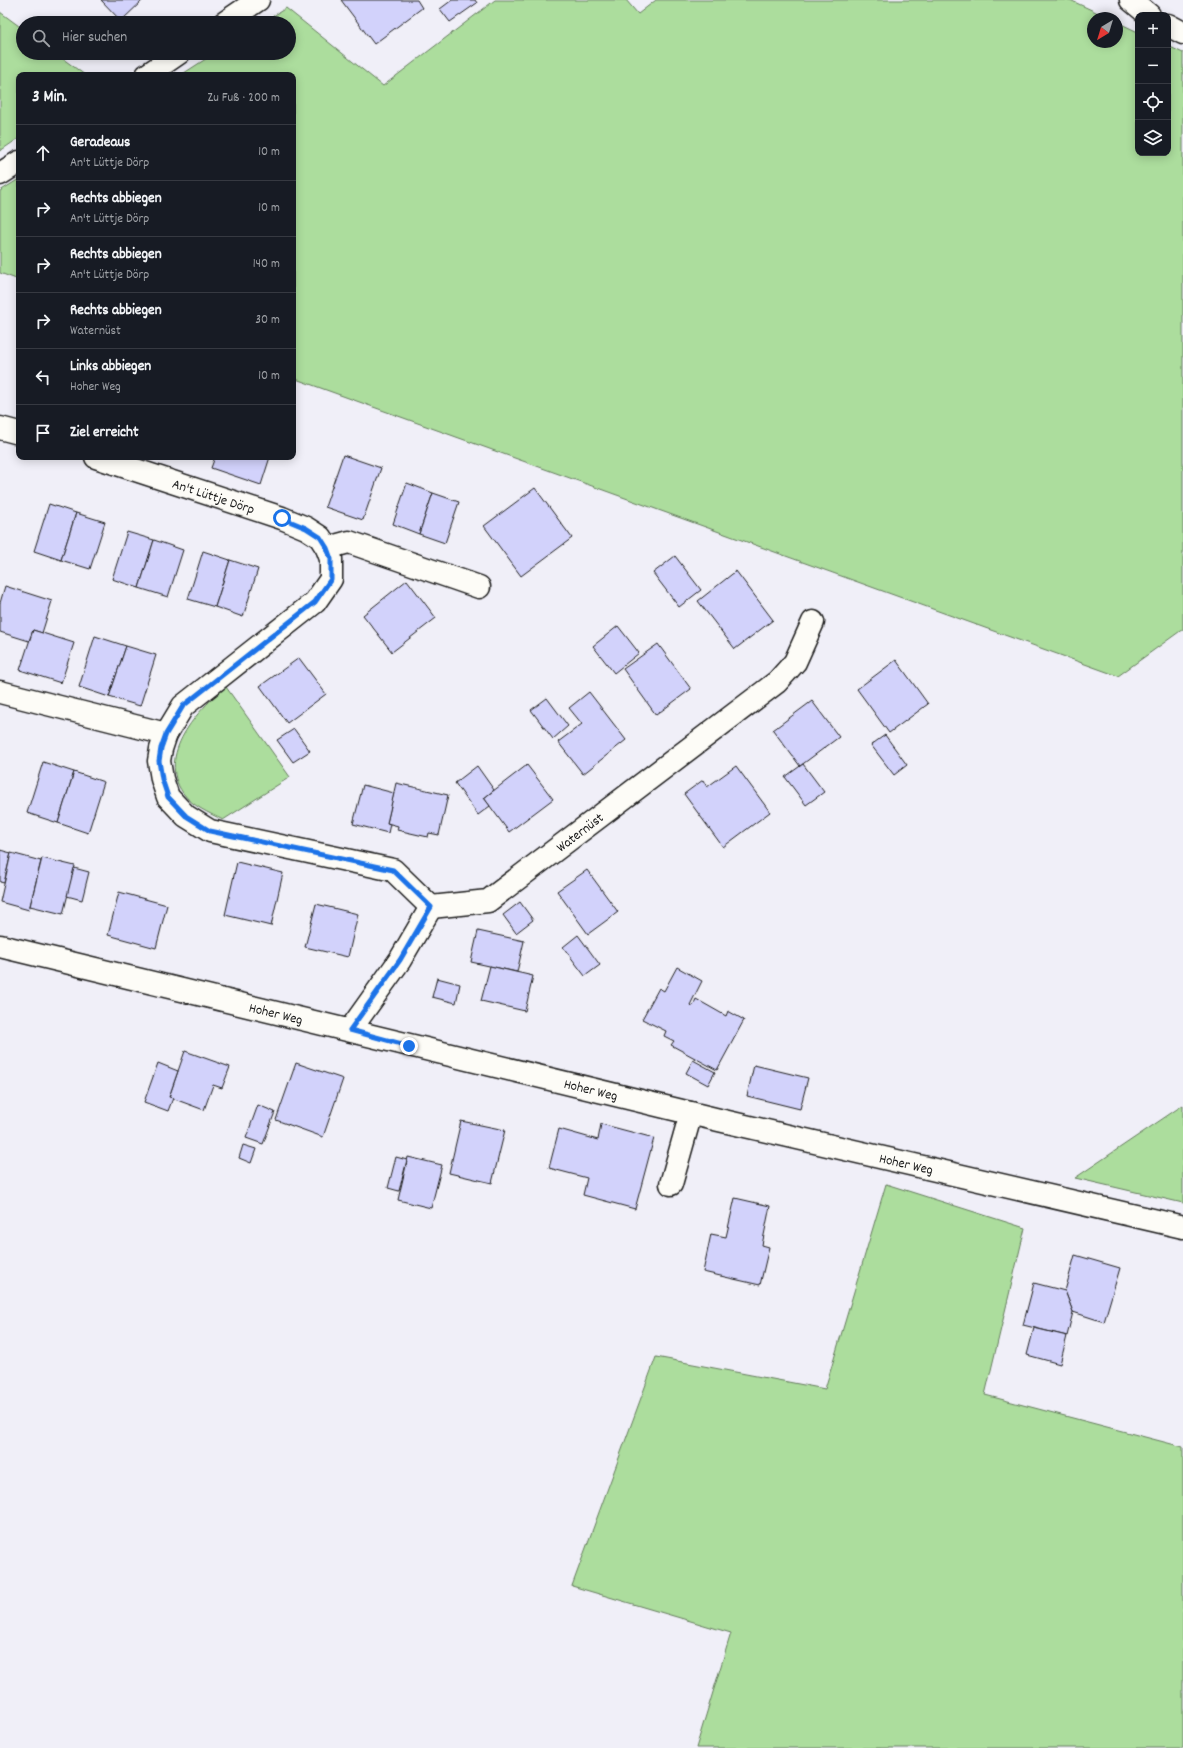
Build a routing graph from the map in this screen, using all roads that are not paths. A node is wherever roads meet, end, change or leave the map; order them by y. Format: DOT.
graph roads {
  1 [pos="258,0"];
  2 [pos="1131,0"];
  3 [pos="1145,12"];
  4 [pos="234,16"];
  5 [pos="1171,27"];
  6 [pos="1183,33"];
  7 [pos="169,60"];
  8 [pos="151,72"];
  9 [pos="16,164"];
  10 [pos="0,174"];
  11 [pos="0,428"];
  12 [pos="16,432"];
  13 [pos="105,460"];
  14 [pos="327,548"];
  15 [pos="479,587"];
  16 [pos="813,622"];
  17 [pos="0,692"];
  18 [pos="166,734"];
  19 [pos="431,907"];
  20 [pos="0,946"];
  21 [pos="350,1030"];
  22 [pos="691,1113"];
  23 [pos="671,1184"];
  24 [pos="1183,1228"];
  1 -- 4 [label="street"];
  2 -- 3 [label="street"];
  5 -- 6 [label="street"];
  7 -- 8 [label="street"];
  9 -- 10 [label="street"];
  11 -- 12 [label="street"];
  13 -- 14 [label="street, An't Lüttje Dörp"];
  14 -- 15 [label="street"];
  14 -- 18 [label="street, An't Lüttje Dörp"];
  16 -- 19 [label="street, Waternüst"];
  17 -- 18 [label="street"];
  18 -- 19 [label="street, An't Lüttje Dörp"];
  19 -- 21 [label="street"];
  20 -- 21 [label="street, Hoher Weg"];
  21 -- 22 [label="street, Hoher Weg"];
  22 -- 23 [label="street"];
  22 -- 24 [label="street, Hoher Weg"];
}
